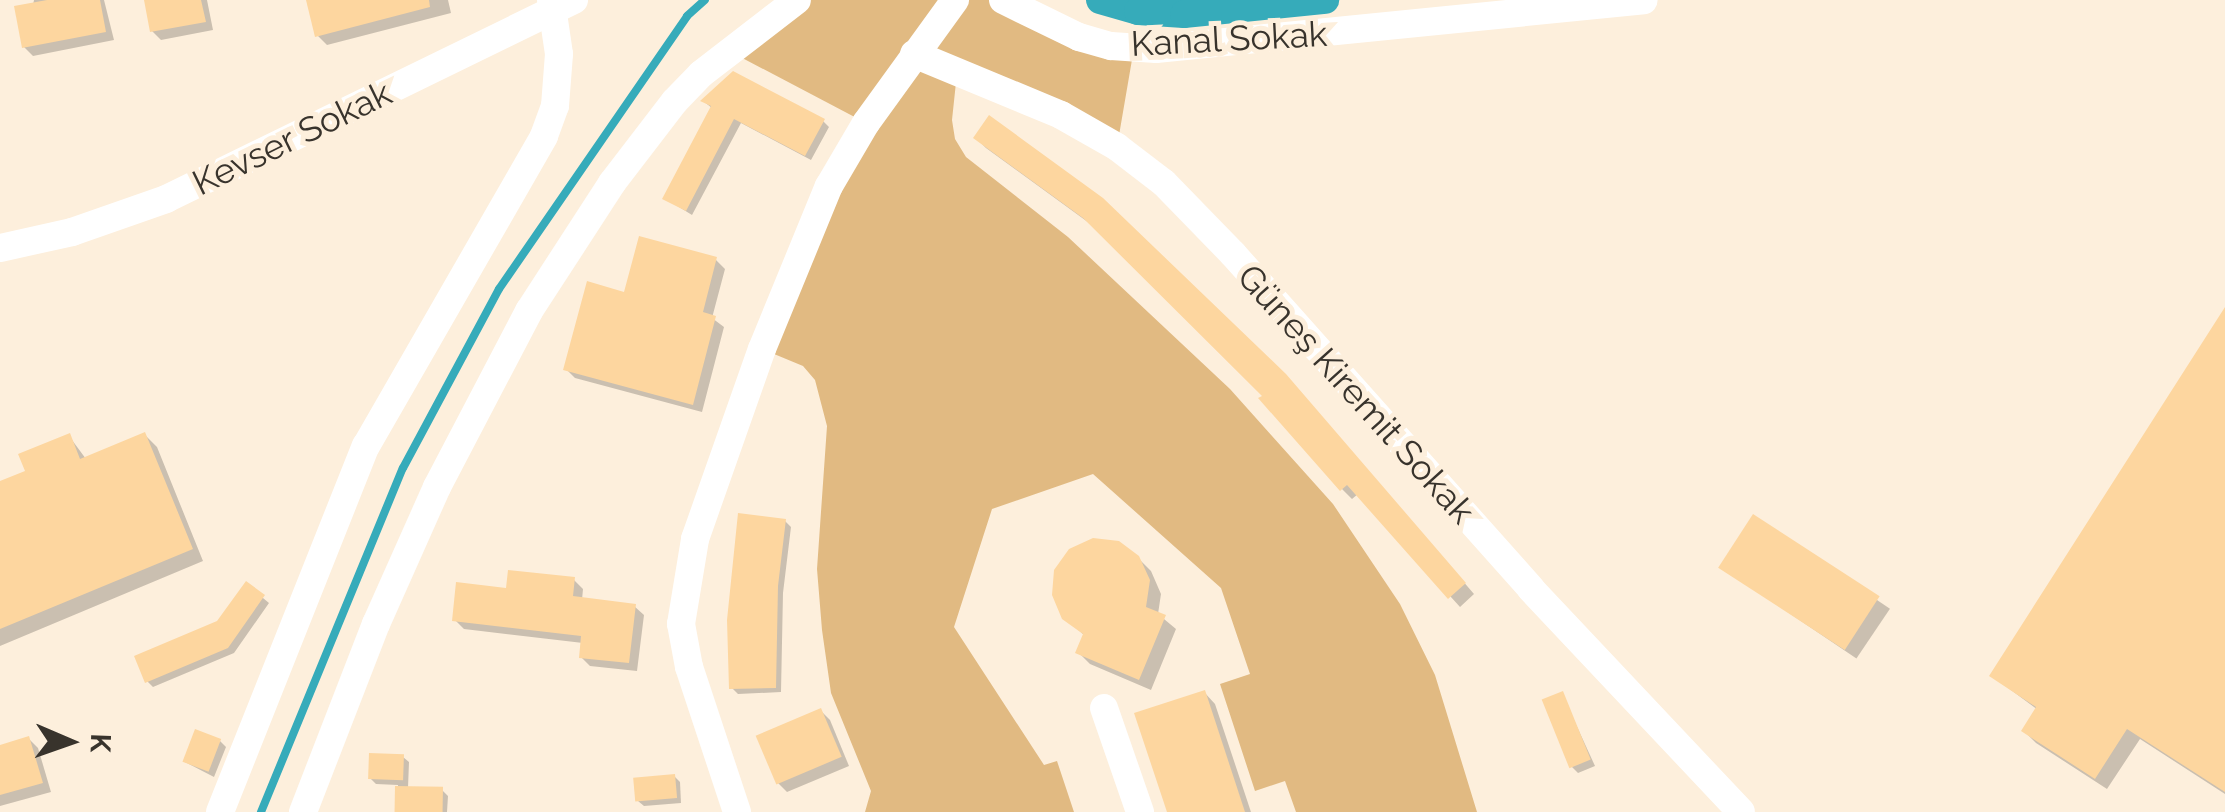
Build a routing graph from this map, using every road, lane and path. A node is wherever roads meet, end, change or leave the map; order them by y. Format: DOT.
graph roads {
  1 [pos="797,0"];
  2 [pos="1002,0"];
  3 [pos="1644,0"];
  4 [pos="950,2"];
  5 [pos="559,4"];
  6 [pos="914,54"];
  7 [pos="0,248"];
  8 [pos="1104,708"];
  9 [pos="220,812"];
  10 [pos="303,812"];
  11 [pos="737,812"];
  12 [pos="1140,812"];
  13 [pos="1741,812"];
  1 -- 10 [label="street"];
  2 -- 3 [label="street, Kanal Sokak"];
  4 -- 6 [label="street"];
  5 -- 7 [label="street, Kevser Sokak"];
  5 -- 9 [label="street"];
  6 -- 11 [label="street"];
  6 -- 13 [label="street, Güneş Kiremit Sokak"];
  8 -- 12 [label="street"];
}
